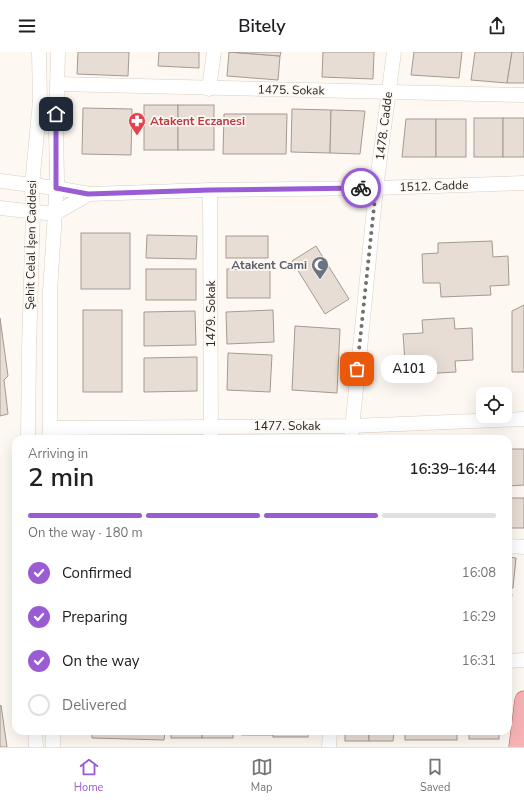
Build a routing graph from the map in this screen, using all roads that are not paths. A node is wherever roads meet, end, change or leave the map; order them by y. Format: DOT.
graph roads {
  1 [pos="39,52"];
  2 [pos="58,52"];
  3 [pos="214,52"];
  4 [pos="394,52"];
  5 [pos="57,84"];
  6 [pos="210,89"];
  7 [pos="389,91"];
  8 [pos="524,95"];
  9 [pos="0,181"];
  10 [pos="524,183"];
  11 [pos="32,185"];
  12 [pos="56,188"];
  13 [pos="376,188"];
  14 [pos="210,190"];
  15 [pos="88,194"];
  16 [pos="0,208"];
  17 [pos="33,212"];
  18 [pos="54,214"];
  19 [pos="524,419"];
  20 [pos="211,433"];
  21 [pos="351,433"];
  22 [pos="50,434"];
  23 [pos="28,435"];
  24 [pos="512,546"];
  25 [pos="524,547"];
  26 [pos="524,660"];
  27 [pos="512,661"];
  28 [pos="524,700"];
  29 [pos="35,735"];
  30 [pos="53,735"];
  31 [pos="330,735"];
  32 [pos="36,747"];
  33 [pos="53,747"];
  34 [pos="329,747"];
  35 [pos="518,747"];
  1 -- 11 [label="street, Şehit Celal İşen Caddesi"];
  2 -- 5 [label="street, Şehit Celal İşen Caddesi"];
  3 -- 6 [label="street"];
  4 -- 7 [label="street, 1478. Cadde"];
  5 -- 6 [label="street, 1475. Sokak"];
  5 -- 12 [label="street, Şehit Celal İşen Caddesi"];
  6 -- 7 [label="street, 1475. Sokak"];
  7 -- 8 [label="street, 1475. Sokak"];
  7 -- 13 [label="street, 1478. Cadde"];
  9 -- 11 [label="street, 1512. Cadde"];
  10 -- 13 [label="street, 1512. Cadde"];
  11 -- 12 [label="street, 1512. Cadde"];
  11 -- 17 [label="street, Şehit Celal İşen Caddesi"];
  12 -- 15 [label="street, 1512. Cadde"];
  12 -- 18 [label="street, Şehit Celal İşen Caddesi"];
  13 -- 14 [label="street, 1512. Cadde"];
  13 -- 21 [label="street, 1478. Cadde"];
  14 -- 15 [label="street, 1512. Cadde"];
  14 -- 20 [label="street, 1479. Sokak"];
  15 -- 18 [label="street"];
  16 -- 17 [label="street"];
  17 -- 18 [label="street"];
  17 -- 23 [label="street, Şehit Celal İşen Caddesi"];
  18 -- 22 [label="street, Şehit Celal İşen Caddesi"];
  19 -- 21 [label="street, 1477. Sokak"];
  20 -- 21 [label="street, 1477. Sokak"];
  20 -- 22 [label="street, 1477. Sokak"];
  24 -- 25 [label="street"];
  26 -- 27 [label="street"];
  28 -- 35 [label="main road"];
  29 -- 32 [label="street"];
  30 -- 33 [label="street"];
  31 -- 34 [label="street"];
}
